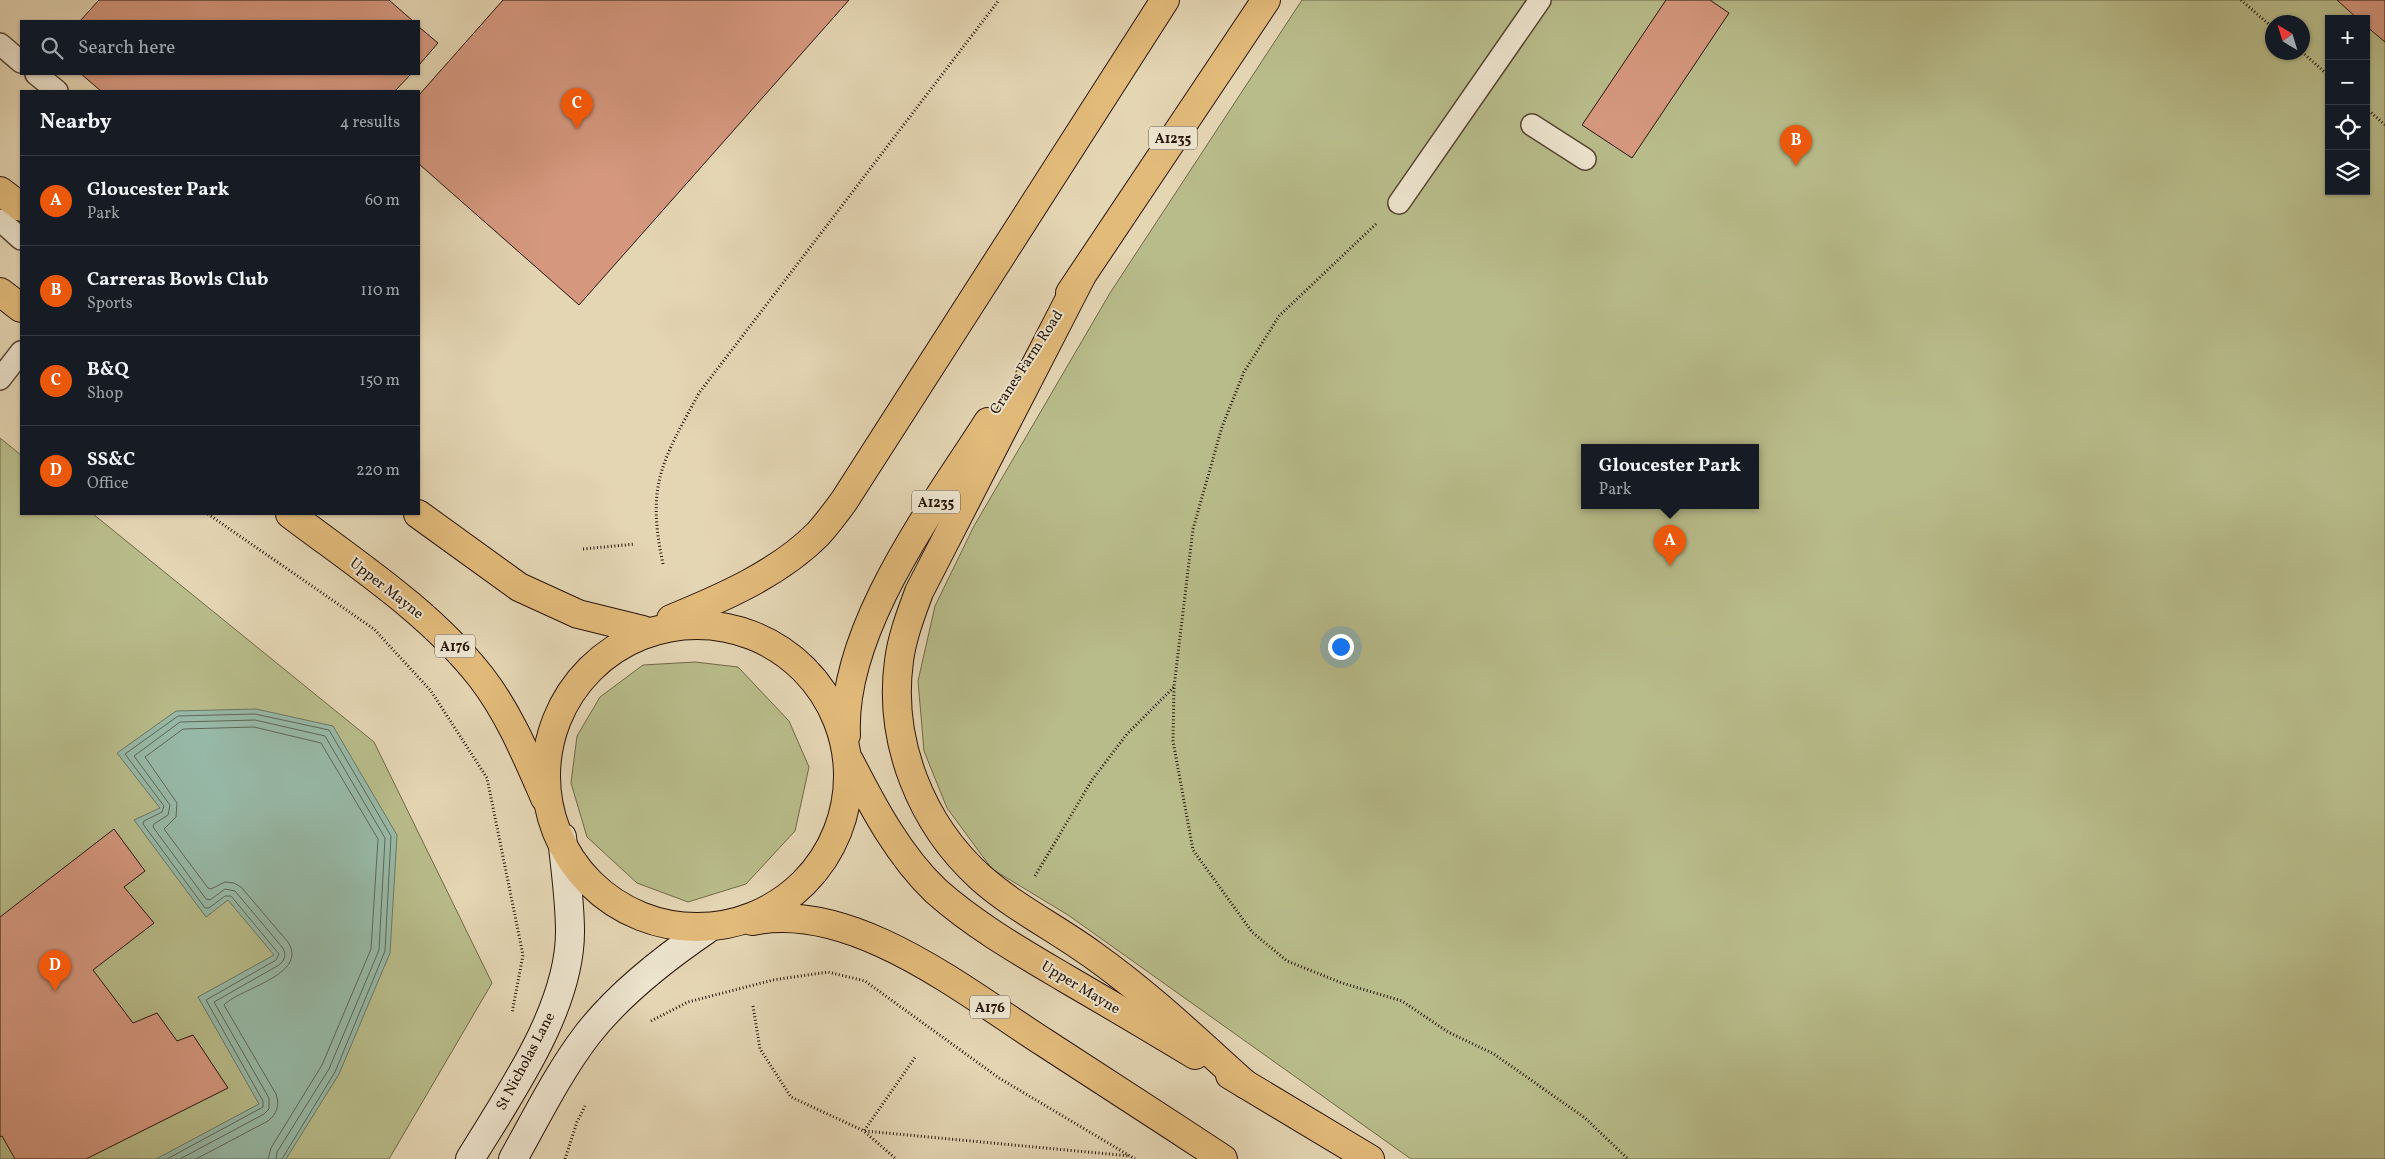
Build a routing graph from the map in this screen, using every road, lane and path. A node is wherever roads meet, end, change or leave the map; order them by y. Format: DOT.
graph roads {
  1 [pos="999,0"];
  2 [pos="1165,0"];
  3 [pos="1266,0"];
  4 [pos="1540,0"];
  5 [pos="2241,0"];
  6 [pos="2265,21"];
  7 [pos="0,44"];
  8 [pos="2310,59"];
  9 [pos="20,61"];
  10 [pos="2325,72"];
  11 [pos="37,75"];
  12 [pos="56,90"];
  13 [pos="2370,112"];
  14 [pos="1532,125"];
  15 [pos="2385,125"];
  16 [pos="1585,159"];
  17 [pos="0,191"];
  18 [pos="1399,203"];
  19 [pos="20,207"];
  20 [pos="0,220"];
  21 [pos="20,238"];
  22 [pos="1080,277"];
  23 [pos="0,292"];
  24 [pos="20,307"];
  25 [pos="20,353"];
  26 [pos="0,379"];
  27 [pos="209,515"];
  28 [pos="291,515"];
  29 [pos="419,515"];
  30 [pos="635,544"];
  31 [pos="583,549"];
  32 [pos="662,564"];
  33 [pos="646,629"];
  34 [pos="1174,687"];
  35 [pos="847,753"];
  36 [pos="560,833"];
  37 [pos="1031,882"];
  38 [pos="734,925"];
  39 [pos="706,930"];
  40 [pos="753,1006"];
  41 [pos="512,1014"];
  42 [pos="645,1027"];
  43 [pos="916,1056"];
  44 [pos="1245,1084"];
  45 [pos="589,1098"];
  46 [pos="864,1131"];
  47 [pos="1131,1156"];
  48 [pos="470,1159"];
  49 [pos="513,1159"];
  50 [pos="565,1159"];
  51 [pos="896,1159"];
  52 [pos="1135,1159"];
  53 [pos="1223,1159"];
  54 [pos="1370,1159"];
  55 [pos="1628,1159"];
  1 -- 32 [label="path"];
  2 -- 33 [label="main road"];
  3 -- 22 [label="main road, Cranes Farm Road / A1235"];
  4 -- 18 [label="lane"];
  5 -- 6 [label="path"];
  7 -- 9 [label="lane"];
  8 -- 10 [label="path"];
  11 -- 12 [label="lane"];
  13 -- 15 [label="path"];
  14 -- 16 [label="lane"];
  17 -- 19 [label="main road"];
  18 -- 34 [label="path"];
  20 -- 21 [label="lane"];
  22 -- 35 [label="main road, Cranes Farm Road / A1235"];
  22 -- 44 [label="main road"];
  23 -- 24 [label="main road"];
  25 -- 26 [label="lane"];
  27 -- 41 [label="path"];
  28 -- 36 [label="main road, Upper Mayne / A176"];
  29 -- 33 [label="main road, A176"];
  30 -- 31 [label="path"];
  33 -- 35 [label="main road, A176"];
  33 -- 36 [label="main road, A176"];
  34 -- 37 [label="path"];
  34 -- 55 [label="path"];
  35 -- 38 [label="main road, A176"];
  35 -- 44 [label="main road, Upper Mayne / A176"];
  36 -- 39 [label="main road, A176"];
  36 -- 48 [label="main road, St Nicholas Lane"];
  38 -- 39 [label="main road, A176"];
  38 -- 53 [label="main road, A176"];
  39 -- 49 [label="main road"];
  40 -- 46 [label="path"];
  42 -- 47 [label="path"];
  43 -- 46 [label="path"];
  44 -- 54 [label="main road, Upper Mayne / A176"];
  45 -- 50 [label="path"];
  46 -- 47 [label="path"];
  46 -- 51 [label="path"];
  47 -- 52 [label="path"];
}
